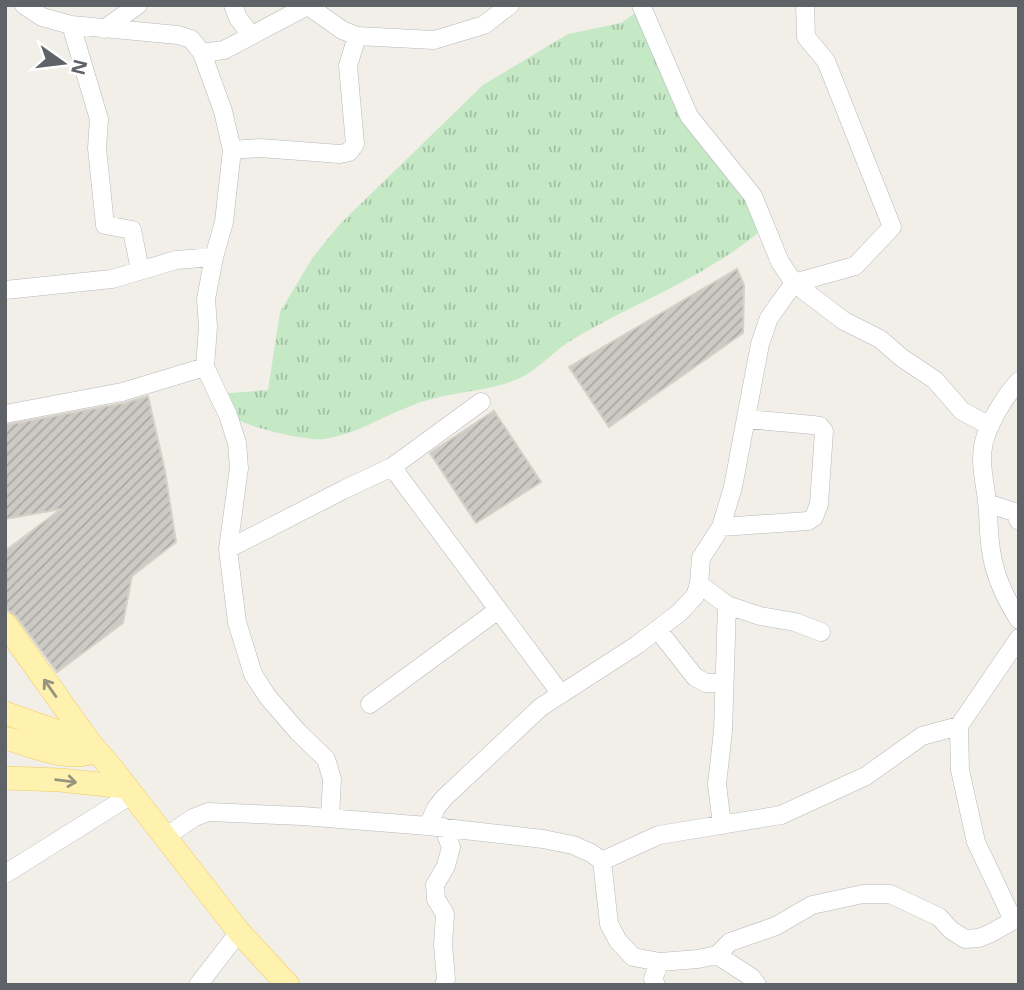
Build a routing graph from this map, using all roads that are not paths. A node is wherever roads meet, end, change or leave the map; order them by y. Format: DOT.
graph roads {
  1 [pos="24,5"];
  2 [pos="138,5"];
  3 [pos="233,5"];
  4 [pos="510,5"];
  5 [pos="641,5"];
  6 [pos="805,5"];
  7 [pos="309,6"];
  8 [pos="71,25"];
  9 [pos="103,29"];
  10 [pos="251,35"];
  11 [pos="357,36"];
  12 [pos="202,54"];
  13 [pos="232,150"];
  14 [pos="214,257"];
  15 [pos="140,270"];
  16 [pos="794,284"];
  17 [pos="5,290"];
  18 [pos="205,367"];
  19 [pos="1019,381"];
  20 [pos="481,402"];
  21 [pos="5,414"];
  22 [pos="747,419"];
  23 [pos="990,426"];
  24 [pos="392,467"];
  25 [pos="988,503"];
  26 [pos="1019,521"];
  27 [pos="721,527"];
  28 [pos="228,549"];
  29 [pos="699,584"];
  30 [pos="727,604"];
  31 [pos="498,610"];
  32 [pos="1019,620"];
  33 [pos="5,624"];
  34 [pos="658,630"];
  35 [pos="821,632"];
  36 [pos="1019,638"];
  37 [pos="724,684"];
  38 [pos="561,694"];
  39 [pos="370,704"];
  40 [pos="5,713"];
  41 [pos="959,726"];
  42 [pos="5,737"];
  43 [pos="92,747"];
  44 [pos="5,778"];
  45 [pos="129,791"];
  46 [pos="330,818"];
  47 [pos="722,825"];
  48 [pos="436,826"];
  49 [pos="164,838"];
  50 [pos="602,861"];
  51 [pos="5,874"];
  52 [pos="1016,919"];
  53 [pos="239,932"];
  54 [pos="717,955"];
  55 [pos="660,962"];
  56 [pos="198,985"];
  57 [pos="288,985"];
  58 [pos="444,985"];
  59 [pos="656,985"];
  60 [pos="757,985"];
  1 -- 8 [label="street"];
  2 -- 9 [label="street"];
  3 -- 10 [label="street"];
  4 -- 11 [label="street"];
  5 -- 16 [label="street"];
  6 -- 16 [label="street"];
  7 -- 10 [label="street"];
  7 -- 11 [label="street"];
  8 -- 9 [label="street"];
  8 -- 15 [label="street"];
  9 -- 12 [label="street"];
  10 -- 12 [label="street"];
  11 -- 13 [label="street"];
  12 -- 13 [label="street"];
  13 -- 14 [label="street"];
  14 -- 15 [label="street"];
  14 -- 18 [label="street"];
  15 -- 17 [label="street"];
  16 -- 22 [label="street"];
  16 -- 23 [label="street"];
  18 -- 21 [label="street"];
  18 -- 28 [label="street"];
  19 -- 23 [label="street"];
  20 -- 24 [label="street"];
  22 -- 27 [label="street"];
  22 -- 27 [label="street"];
  23 -- 25 [label="street"];
  24 -- 28 [label="street"];
  24 -- 31 [label="street"];
  25 -- 26 [label="street"];
  25 -- 32 [label="street"];
  27 -- 29 [label="street"];
  28 -- 46 [label="street"];
  29 -- 30 [label="street"];
  29 -- 34 [label="street"];
  30 -- 35 [label="street"];
  30 -- 37 [label="street"];
  31 -- 38 [label="street"];
  31 -- 39 [label="street"];
  43 -- 33 [label="main road, one-way"];
  34 -- 37 [label="street"];
  34 -- 38 [label="street"];
  36 -- 41 [label="street"];
  37 -- 47 [label="street"];
  38 -- 48 [label="street"];
  40 -- 43 [label="main road"];
  41 -- 47 [label="street"];
  41 -- 52 [label="street"];
  42 -- 43 [label="main road"];
  43 -- 45 [label="main road"];
  44 -- 45 [label="main road, one-way"];
  45 -- 49 [label="main road"];
  45 -- 51 [label="street"];
  46 -- 48 [label="street"];
  46 -- 49 [label="street"];
  47 -- 50 [label="street"];
  48 -- 50 [label="street"];
  48 -- 58 [label="street"];
  49 -- 53 [label="main road"];
  50 -- 55 [label="street"];
  52 -- 54 [label="street"];
  53 -- 56 [label="street"];
  53 -- 57 [label="main road"];
  54 -- 55 [label="street"];
  54 -- 60 [label="street"];
  55 -- 59 [label="street"];
}
